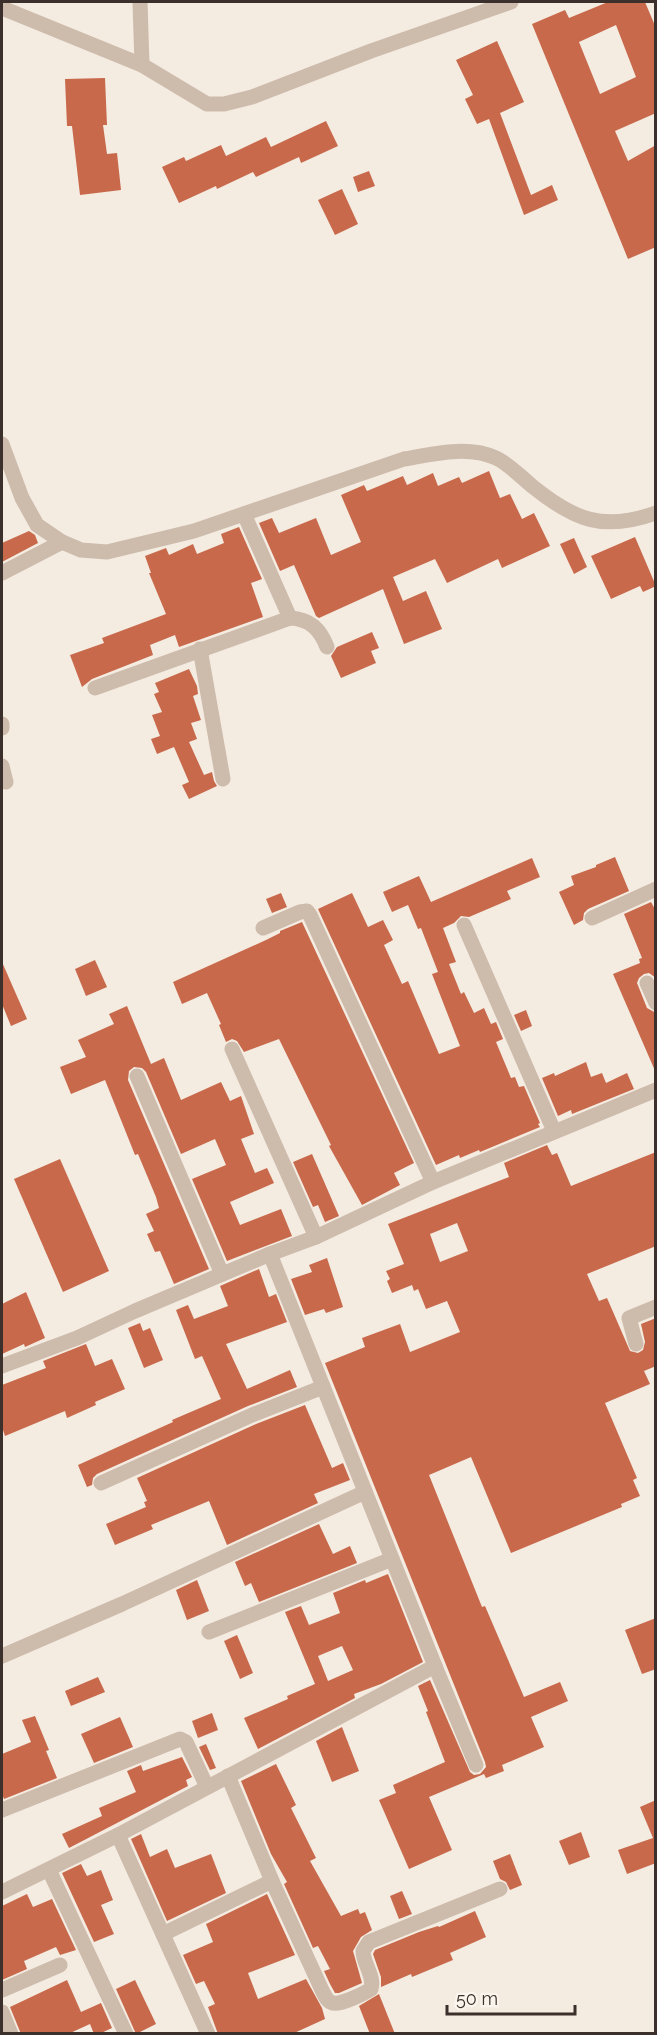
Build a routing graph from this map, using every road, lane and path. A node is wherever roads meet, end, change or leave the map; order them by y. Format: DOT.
graph roads {
  1 [pos="140,2"];
  2 [pos="511,2"];
  3 [pos="2,8"];
  4 [pos="142,65"];
  5 [pos="2,444"];
  6 [pos="656,513"];
  7 [pos="244,514"];
  8 [pos="62,542"];
  9 [pos="2,573"];
  10 [pos="290,618"];
  11 [pos="327,647"];
  12 [pos="200,649"];
  13 [pos="95,687"];
  14 [pos="2,766"];
  15 [pos="223,779"];
  16 [pos="6,782"];
  17 [pos="656,889"];
  18 [pos="592,918"];
  19 [pos="464,925"];
  20 [pos="264,928"];
  21 [pos="647,983"];
  22 [pos="656,1003"];
  23 [pos="232,1049"];
  24 [pos="137,1076"];
  25 [pos="656,1090"];
  26 [pos="554,1131"];
  27 [pos="433,1182"];
  28 [pos="316,1237"];
  29 [pos="270,1254"];
  30 [pos="222,1274"];
  31 [pos="656,1307"];
  32 [pos="636,1344"];
  33 [pos="2,1366"];
  34 [pos="323,1387"];
  35 [pos="101,1483"];
  36 [pos="365,1492"];
  37 [pos="392,1559"];
  38 [pos="209,1632"];
  39 [pos="2,1656"];
  40 [pos="435,1666"];
  41 [pos="476,1765"];
  42 [pos="228,1776"];
  43 [pos="207,1787"];
  44 [pos="2,1810"];
  45 [pos="118,1835"];
  46 [pos="49,1870"];
  47 [pos="272,1881"];
  48 [pos="500,1889"];
  49 [pos="2,1892"];
  50 [pos="163,1934"];
  51 [pos="60,1965"];
  52 [pos="2,1990"];
  53 [pos="2,2012"];
  54 [pos="11,2034"];
  55 [pos="126,2034"];
  56 [pos="208,2034"];
  1 -- 4 [label="street"];
  2 -- 4 [label="street"];
  3 -- 4 [label="street"];
  5 -- 8 [label="street"];
  6 -- 7 [label="street"];
  7 -- 8 [label="street"];
  7 -- 10 [label="street"];
  8 -- 9 [label="street"];
  10 -- 11 [label="street"];
  10 -- 12 [label="street"];
  12 -- 13 [label="street"];
  12 -- 15 [label="street"];
  14 -- 16 [label="street"];
  17 -- 18 [label="street"];
  19 -- 26 [label="street"];
  20 -- 27 [label="street"];
  21 -- 22 [label="street"];
  23 -- 28 [label="street"];
  24 -- 30 [label="street"];
  25 -- 26 [label="street"];
  26 -- 27 [label="street"];
  27 -- 28 [label="street"];
  28 -- 29 [label="street"];
  29 -- 30 [label="street"];
  29 -- 34 [label="street"];
  30 -- 33 [label="street"];
  31 -- 32 [label="street"];
  34 -- 35 [label="street"];
  34 -- 36 [label="street"];
  36 -- 37 [label="street"];
  36 -- 39 [label="street"];
  37 -- 38 [label="street"];
  37 -- 40 [label="street"];
  40 -- 41 [label="street"];
  40 -- 42 [label="street"];
  42 -- 43 [label="street"];
  42 -- 47 [label="street"];
  43 -- 44 [label="street"];
  43 -- 45 [label="street"];
  45 -- 46 [label="street"];
  45 -- 50 [label="street"];
  46 -- 49 [label="street"];
  46 -- 55 [label="street"];
  47 -- 48 [label="street"];
  47 -- 50 [label="street"];
  50 -- 56 [label="street"];
  51 -- 52 [label="street"];
  53 -- 54 [label="street"];
}
